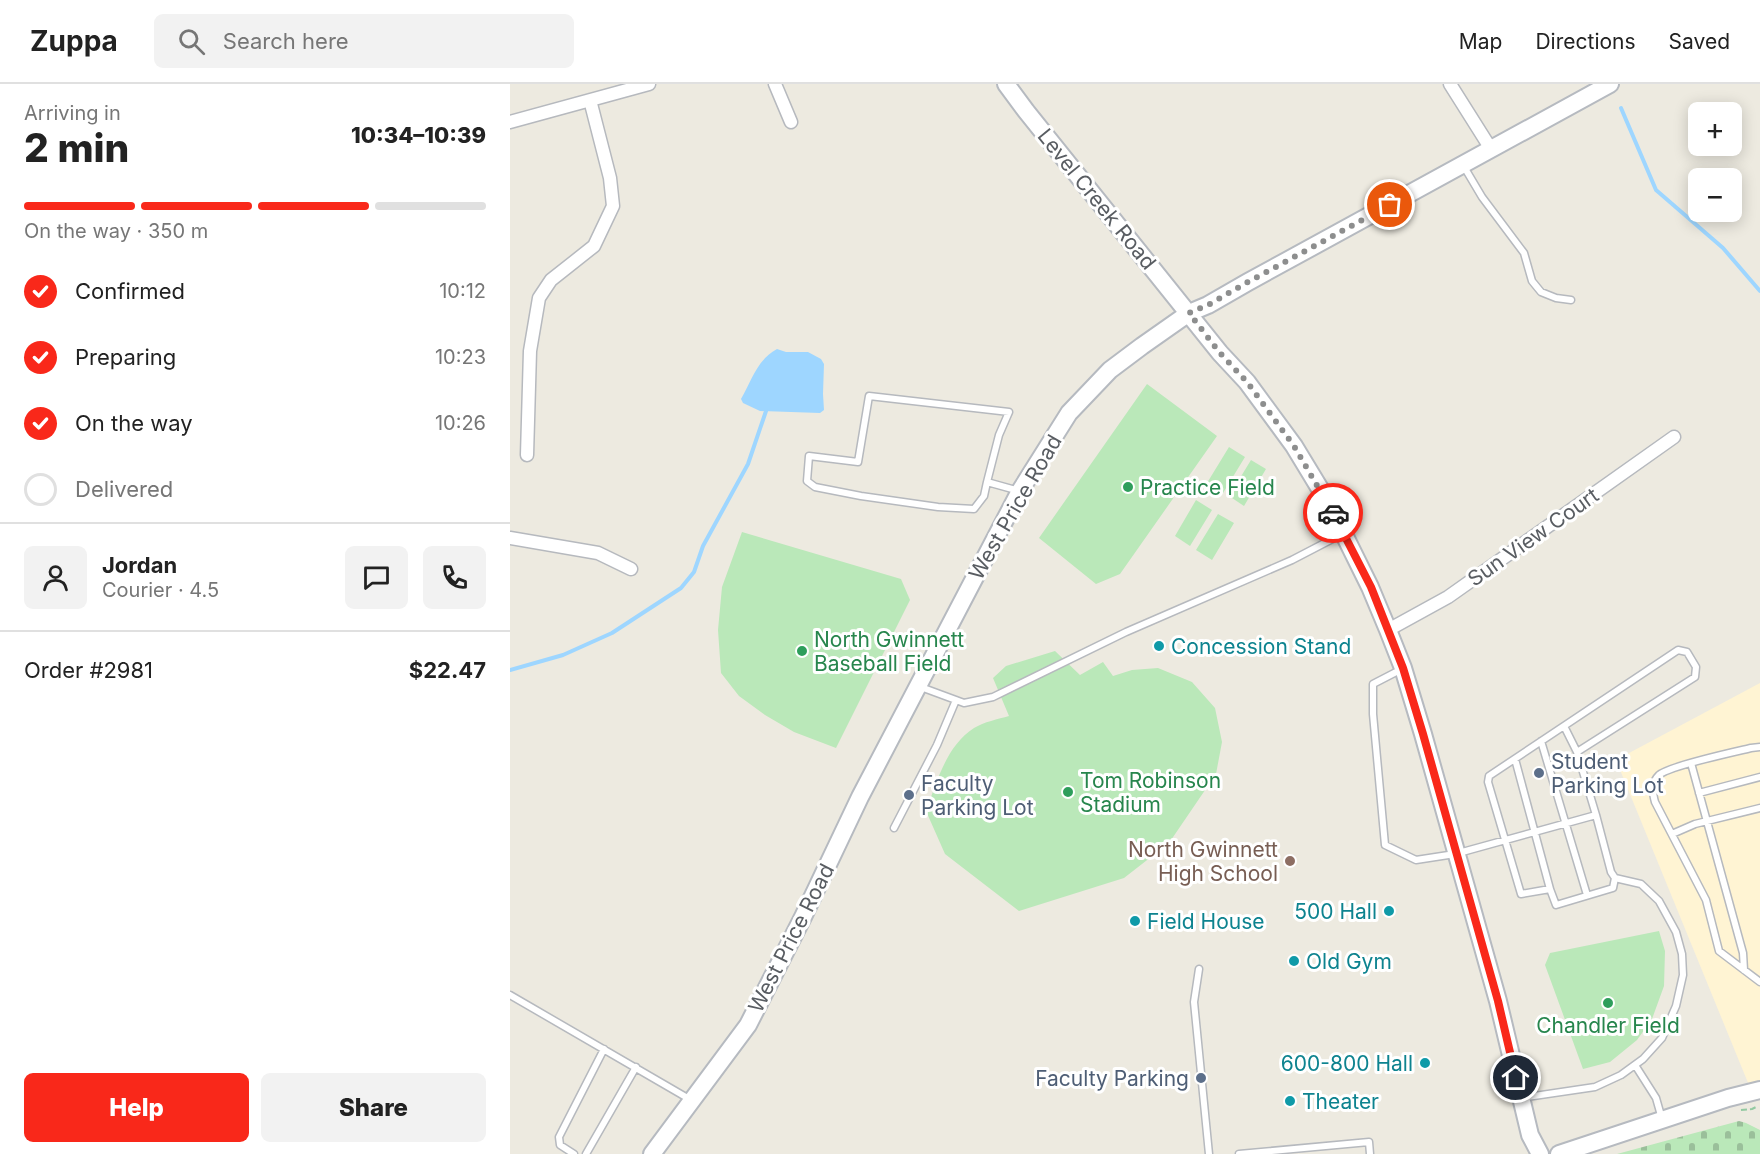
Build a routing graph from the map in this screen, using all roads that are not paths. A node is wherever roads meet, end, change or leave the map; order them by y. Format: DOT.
graph roads {
  1 [pos="649,84"];
  2 [pos="775,84"];
  3 [pos="1006,84"];
  4 [pos="1450,84"];
  5 [pos="1610,84"];
  6 [pos="590,100"];
  7 [pos="510,122"];
  8 [pos="791,122"];
  9 [pos="1491,149"];
  10 [pos="1463,165"];
  11 [pos="1571,300"];
  12 [pos="1189,313"];
  13 [pos="1674,437"];
  14 [pos="526,455"];
  15 [pos="987,482"];
  16 [pos="1020,491"];
  17 [pos="1343,533"];
  18 [pos="510,538"];
  19 [pos="631,569"];
  20 [pos="1388,630"];
  21 [pos="1403,668"];
  22 [pos="918,686"];
  23 [pos="956,700"];
  24 [pos="1564,726"];
  25 [pos="1541,741"];
  26 [pos="1760,747"];
  27 [pos="1577,752"];
  28 [pos="1515,759"];
  29 [pos="1691,763"];
  30 [pos="1760,777"];
  31 [pos="1699,793"];
  32 [pos="1760,808"];
  33 [pos="1596,815"];
  34 [pos="1707,822"];
  35 [pos="1566,824"];
  36 [pos="894,828"];
  37 [pos="1534,832"];
  38 [pos="1672,834"];
  39 [pos="1505,841"];
  40 [pos="1455,854"];
  41 [pos="1615,878"];
  42 [pos="1551,889"];
  43 [pos="1587,895"];
  44 [pos="1199,969"];
  45 [pos="1743,970"];
  46 [pos="1760,982"];
  47 [pos="510,995"];
  48 [pos="604,1049"];
  49 [pos="1635,1065"];
  50 [pos="636,1067"];
  51 [pos="1760,1090"];
  52 [pos="1521,1098"];
  53 [pos="692,1101"];
  54 [pos="1663,1120"];
  55 [pos="574,1154"];
  56 [pos="586,1154"];
  57 [pos="652,1154"];
  58 [pos="1209,1154"];
  59 [pos="1239,1154"];
  60 [pos="1370,1154"];
  61 [pos="1540,1154"];
  62 [pos="1559,1154"];
  1 -- 6 [label="street"];
  2 -- 8 [label="street"];
  3 -- 12 [label="street, Level Creek Road"];
  4 -- 9 [label="street"];
  5 -- 9 [label="street, West Price Road"];
  6 -- 7 [label="street"];
  6 -- 14 [label="street"];
  9 -- 10 [label="street, West Price Road"];
  10 -- 11 [label="lane"];
  10 -- 12 [label="street, West Price Road"];
  12 -- 16 [label="street, West Price Road"];
  12 -- 17 [label="street, Level Creek Road"];
  13 -- 20 [label="street, Sun View Court"];
  15 -- 15 [label="lane"];
  15 -- 16 [label="lane"];
  16 -- 22 [label="street, West Price Road"];
  17 -- 20 [label="street, Level Creek Road"];
  17 -- 23 [label="lane"];
  18 -- 19 [label="street"];
  20 -- 21 [label="street, Level Creek Road"];
  21 -- 40 [label="street, Level Creek Road"];
  21 -- 40 [label="lane"];
  22 -- 23 [label="lane"];
  22 -- 53 [label="street, West Price Road"];
  23 -- 36 [label="lane"];
  24 -- 25 [label="lane"];
  24 -- 27 [label="lane"];
  24 -- 27 [label="lane"];
  25 -- 28 [label="lane"];
  25 -- 35 [label="lane"];
  26 -- 29 [label="lane"];
  27 -- 33 [label="lane"];
  28 -- 37 [label="lane"];
  28 -- 39 [label="lane"];
  29 -- 31 [label="lane"];
  29 -- 38 [label="lane"];
  30 -- 31 [label="lane"];
  31 -- 34 [label="lane"];
  32 -- 34 [label="lane"];
  33 -- 35 [label="lane"];
  33 -- 41 [label="lane"];
  34 -- 38 [label="lane"];
  34 -- 45 [label="lane"];
  35 -- 37 [label="lane"];
  35 -- 43 [label="lane"];
  37 -- 39 [label="lane"];
  37 -- 42 [label="lane"];
  38 -- 45 [label="lane"];
  39 -- 40 [label="lane"];
  39 -- 42 [label="lane"];
  40 -- 52 [label="street, Level Creek Road"];
  41 -- 43 [label="lane"];
  41 -- 49 [label="lane"];
  42 -- 43 [label="lane"];
  44 -- 58 [label="lane"];
  45 -- 46 [label="lane"];
  47 -- 48 [label="lane"];
  48 -- 50 [label="lane"];
  48 -- 55 [label="lane"];
  49 -- 52 [label="lane"];
  49 -- 54 [label="lane"];
  50 -- 53 [label="lane"];
  50 -- 56 [label="lane"];
  51 -- 54 [label="street"];
  52 -- 61 [label="street, Level Creek Road"];
  53 -- 57 [label="street, West Price Road"];
  54 -- 62 [label="street"];
  59 -- 60 [label="lane"];
}
